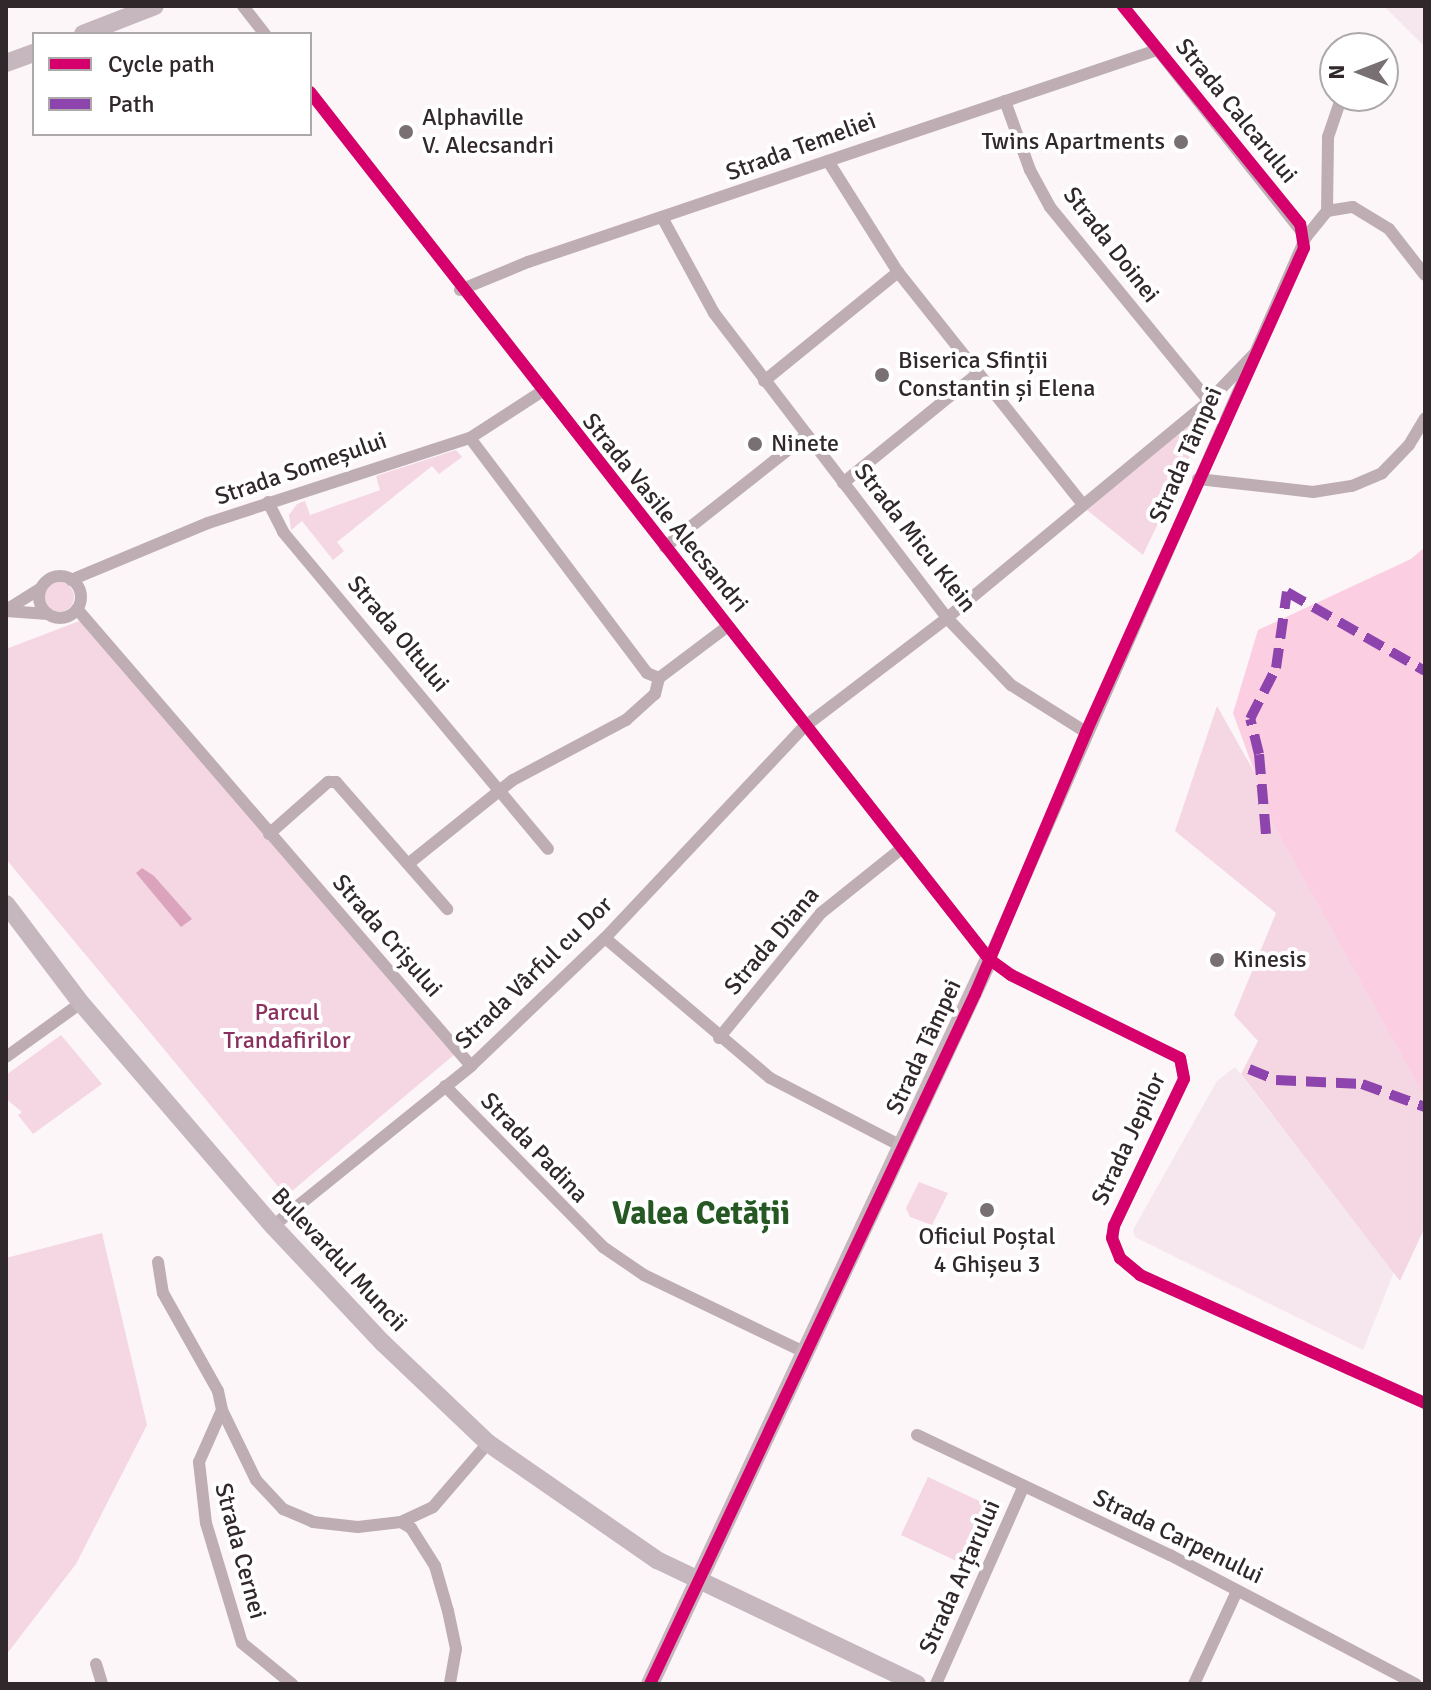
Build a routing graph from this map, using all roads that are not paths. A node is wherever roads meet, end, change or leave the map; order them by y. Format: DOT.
graph roads {
  1 [pos="155,6"];
  2 [pos="243,6"];
  3 [pos="1123,6"];
  4 [pos="88,32"];
  5 [pos="263,32"];
  6 [pos="1157,50"];
  7 [pos="32,54"];
  8 [pos="6,63"];
  9 [pos="312,95"];
  10 [pos="1005,101"];
  11 [pos="1337,112"];
  12 [pos="828,161"];
  13 [pos="1327,211"];
  14 [pos="663,219"];
  15 [pos="1305,242"];
  16 [pos="898,272"];
  17 [pos="1425,275"];
  18 [pos="460,290"];
  19 [pos="1255,353"];
  20 [pos="976,375"];
  21 [pos="764,381"];
  22 [pos="541,392"];
  23 [pos="1209,401"];
  24 [pos="1425,418"];
  25 [pos="807,435"];
  26 [pos="470,438"];
  27 [pos="1198,479"];
  28 [pos="843,483"];
  29 [pos="268,502"];
  30 [pos="1082,503"];
  31 [pos="665,547"];
  32 [pos="71,580"];
  33 [pos="40,589"];
  34 [pos="77,609"];
  35 [pos="6,610"];
  36 [pos="48,614"];
  37 [pos="947,618"];
  38 [pos="728,626"];
  39 [pos="659,678"];
  40 [pos="804,727"];
  41 [pos="1086,732"];
  42 [pos="500,791"];
  43 [pos="269,834"];
  44 [pos="902,848"];
  45 [pos="548,849"];
  46 [pos="408,864"];
  47 [pos="6,904"];
  48 [pos="447,909"];
  49 [pos="605,938"];
  50 [pos="989,959"];
  51 [pos="81,1003"];
  52 [pos="719,1038"];
  53 [pos="6,1057"];
  54 [pos="471,1066"];
  55 [pos="445,1086"];
  56 [pos="901,1146"];
  57 [pos="273,1226"];
  58 [pos="158,1262"];
  59 [pos="804,1352"];
  60 [pos="1425,1403"];
  61 [pos="222,1410"];
  62 [pos="917,1435"];
  63 [pos="488,1443"];
  64 [pos="1023,1488"];
  65 [pos="401,1522"];
  66 [pos="697,1582"];
  67 [pos="1237,1591"];
  68 [pos="96,1664"];
  69 [pos="102,1684"];
  70 [pos="292,1684"];
  71 [pos="450,1684"];
  72 [pos="650,1684"];
  73 [pos="917,1684"];
  74 [pos="936,1684"];
  75 [pos="1194,1684"];
  76 [pos="1416,1684"];
  1 -- 4 [label="main road"];
  2 -- 5 [label="street"];
  3 -- 6 [label="street, Strada Calcarului"];
  6 -- 10 [label="street, Strada Temeliei"];
  6 -- 15 [label="street, Strada Calcarului"];
  7 -- 8 [label="main road"];
  9 -- 18 [label="street, Strada Vasile Alecsandri"];
  10 -- 12 [label="street, Strada Temeliei"];
  10 -- 23 [label="street, Strada Doinei"];
  11 -- 13 [label="street"];
  12 -- 14 [label="street, Strada Temeliei"];
  12 -- 16 [label="street"];
  13 -- 15 [label="street"];
  13 -- 17 [label="street"];
  14 -- 18 [label="street, Strada Temeliei"];
  14 -- 21 [label="street, Strada Micu Klein"];
  15 -- 19 [label="street, Strada Tâmpei"];
  16 -- 20 [label="street"];
  16 -- 21 [label="street"];
  18 -- 22 [label="street, Strada Vasile Alecsandri"];
  19 -- 23 [label="street, Strada Vârful cu Dor"];
  19 -- 27 [label="street, Strada Tâmpei"];
  20 -- 28 [label="street"];
  20 -- 30 [label="street"];
  21 -- 25 [label="street, Strada Micu Klein"];
  22 -- 26 [label="street, Strada Someșului"];
  22 -- 31 [label="street, Strada Vasile Alecsandri"];
  23 -- 30 [label="street, Strada Vârful cu Dor"];
  24 -- 27 [label="street"];
  25 -- 28 [label="street, Strada Micu Klein"];
  25 -- 31 [label="street"];
  26 -- 29 [label="street, Strada Someșului"];
  26 -- 39 [label="street"];
  27 -- 41 [label="street, Strada Tâmpei"];
  28 -- 37 [label="street, Strada Micu Klein"];
  29 -- 32 [label="street, Strada Someșului"];
  29 -- 42 [label="street, Strada Oltului"];
  30 -- 37 [label="street, Strada Vârful cu Dor"];
  31 -- 38 [label="street, Strada Vasile Alecsandri"];
  32 -- 33 [label="street, Strada Someșului"];
  32 -- 34 [label="street"];
  33 -- 35 [label="street, Strada Someșului"];
  33 -- 36 [label="street"];
  34 -- 36 [label="street, Strada Someșului"];
  34 -- 43 [label="street, Strada Crișului"];
  35 -- 36 [label="street, Strada Someșului"];
  37 -- 40 [label="street, Strada Vârful cu Dor"];
  37 -- 41 [label="street, Strada Micu Klein"];
  38 -- 39 [label="street"];
  38 -- 40 [label="street, Strada Vasile Alecsandri"];
  39 -- 42 [label="street"];
  40 -- 44 [label="street, Strada Vasile Alecsandri"];
  40 -- 49 [label="street, Strada Vârful cu Dor"];
  41 -- 50 [label="street, Strada Tâmpei"];
  42 -- 45 [label="street, Strada Oltului"];
  42 -- 46 [label="street"];
  43 -- 46 [label="street"];
  43 -- 54 [label="street, Strada Crișului"];
  44 -- 50 [label="street, Strada Vasile Alecsandri"];
  44 -- 52 [label="street, Strada Diana"];
  46 -- 48 [label="street"];
  47 -- 51 [label="main road, Bulevardul Muncii"];
  49 -- 52 [label="street"];
  49 -- 54 [label="street, Strada Vârful cu Dor"];
  50 -- 56 [label="main road, Strada Tâmpei"];
  50 -- 60 [label="street, Strada Jepilor"];
  51 -- 53 [label="street"];
  51 -- 57 [label="main road, Bulevardul Muncii"];
  52 -- 56 [label="street"];
  54 -- 55 [label="street, Strada Vârful cu Dor"];
  55 -- 57 [label="street, Strada Vârful cu Dor"];
  55 -- 59 [label="street, Strada Padina"];
  56 -- 59 [label="main road, Strada Tâmpei"];
  57 -- 63 [label="main road, Bulevardul Muncii"];
  58 -- 61 [label="street, Strada Cernei"];
  59 -- 66 [label="main road, Strada Tâmpei"];
  61 -- 65 [label="street, Strada Cernei"];
  61 -- 70 [label="street, Strada Cernei"];
  62 -- 64 [label="street, Strada Carpenului"];
  63 -- 65 [label="street, Strada Cernei"];
  63 -- 66 [label="main road, Bulevardul Muncii"];
  64 -- 67 [label="street, Strada Carpenului"];
  64 -- 74 [label="street, Strada Arțarului"];
  65 -- 71 [label="street"];
  66 -- 72 [label="main road, Strada Tâmpei"];
  66 -- 73 [label="main road, Bulevardul Muncii"];
  67 -- 75 [label="street"];
  67 -- 76 [label="street, Strada Carpenului"];
  68 -- 69 [label="street"];
}
